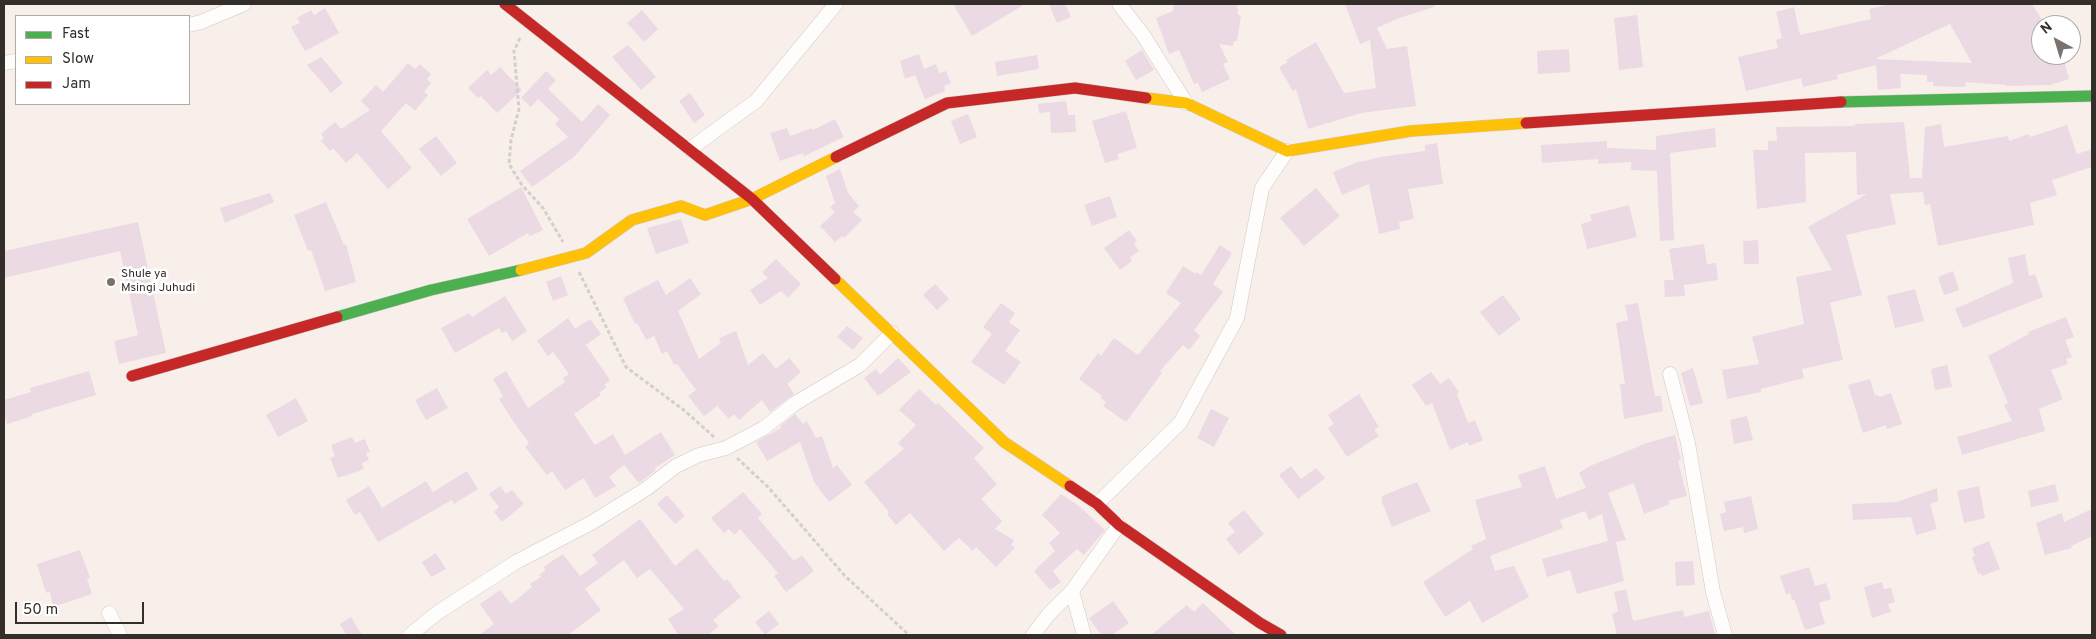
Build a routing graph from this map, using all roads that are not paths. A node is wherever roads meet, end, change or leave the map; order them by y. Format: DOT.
graph roads {
  1 [pos="244,4"];
  2 [pos="505,4"];
  3 [pos="836,4"];
  4 [pos="1118,4"];
  5 [pos="190,25"];
  6 [pos="2092,96"];
  7 [pos="1186,104"];
  8 [pos="690,149"];
  9 [pos="1287,151"];
  10 [pos="752,199"];
  11 [pos="892,333"];
  12 [pos="1670,374"];
  13 [pos="132,376"];
  14 [pos="1097,504"];
  15 [pos="1120,525"];
  16 [pos="1072,591"];
  17 [pos="109,613"];
  18 [pos="120,635"];
  19 [pos="410,635"];
  20 [pos="1033,635"];
  21 [pos="1084,635"];
  22 [pos="1281,635"];
  23 [pos="1725,635"];
  1 -- 5 [label="street"];
  2 -- 8 [label="street"];
  3 -- 8 [label="street"];
  4 -- 7 [label="street"];
  6 -- 9 [label="street"];
  7 -- 9 [label="street"];
  7 -- 10 [label="street"];
  8 -- 10 [label="street"];
  9 -- 14 [label="street"];
  10 -- 11 [label="street"];
  10 -- 13 [label="street"];
  11 -- 14 [label="street"];
  11 -- 19 [label="street"];
  12 -- 23 [label="street"];
  14 -- 15 [label="street"];
  15 -- 16 [label="street"];
  15 -- 22 [label="street"];
  16 -- 20 [label="street"];
  16 -- 21 [label="street"];
  17 -- 18 [label="street"];
}
